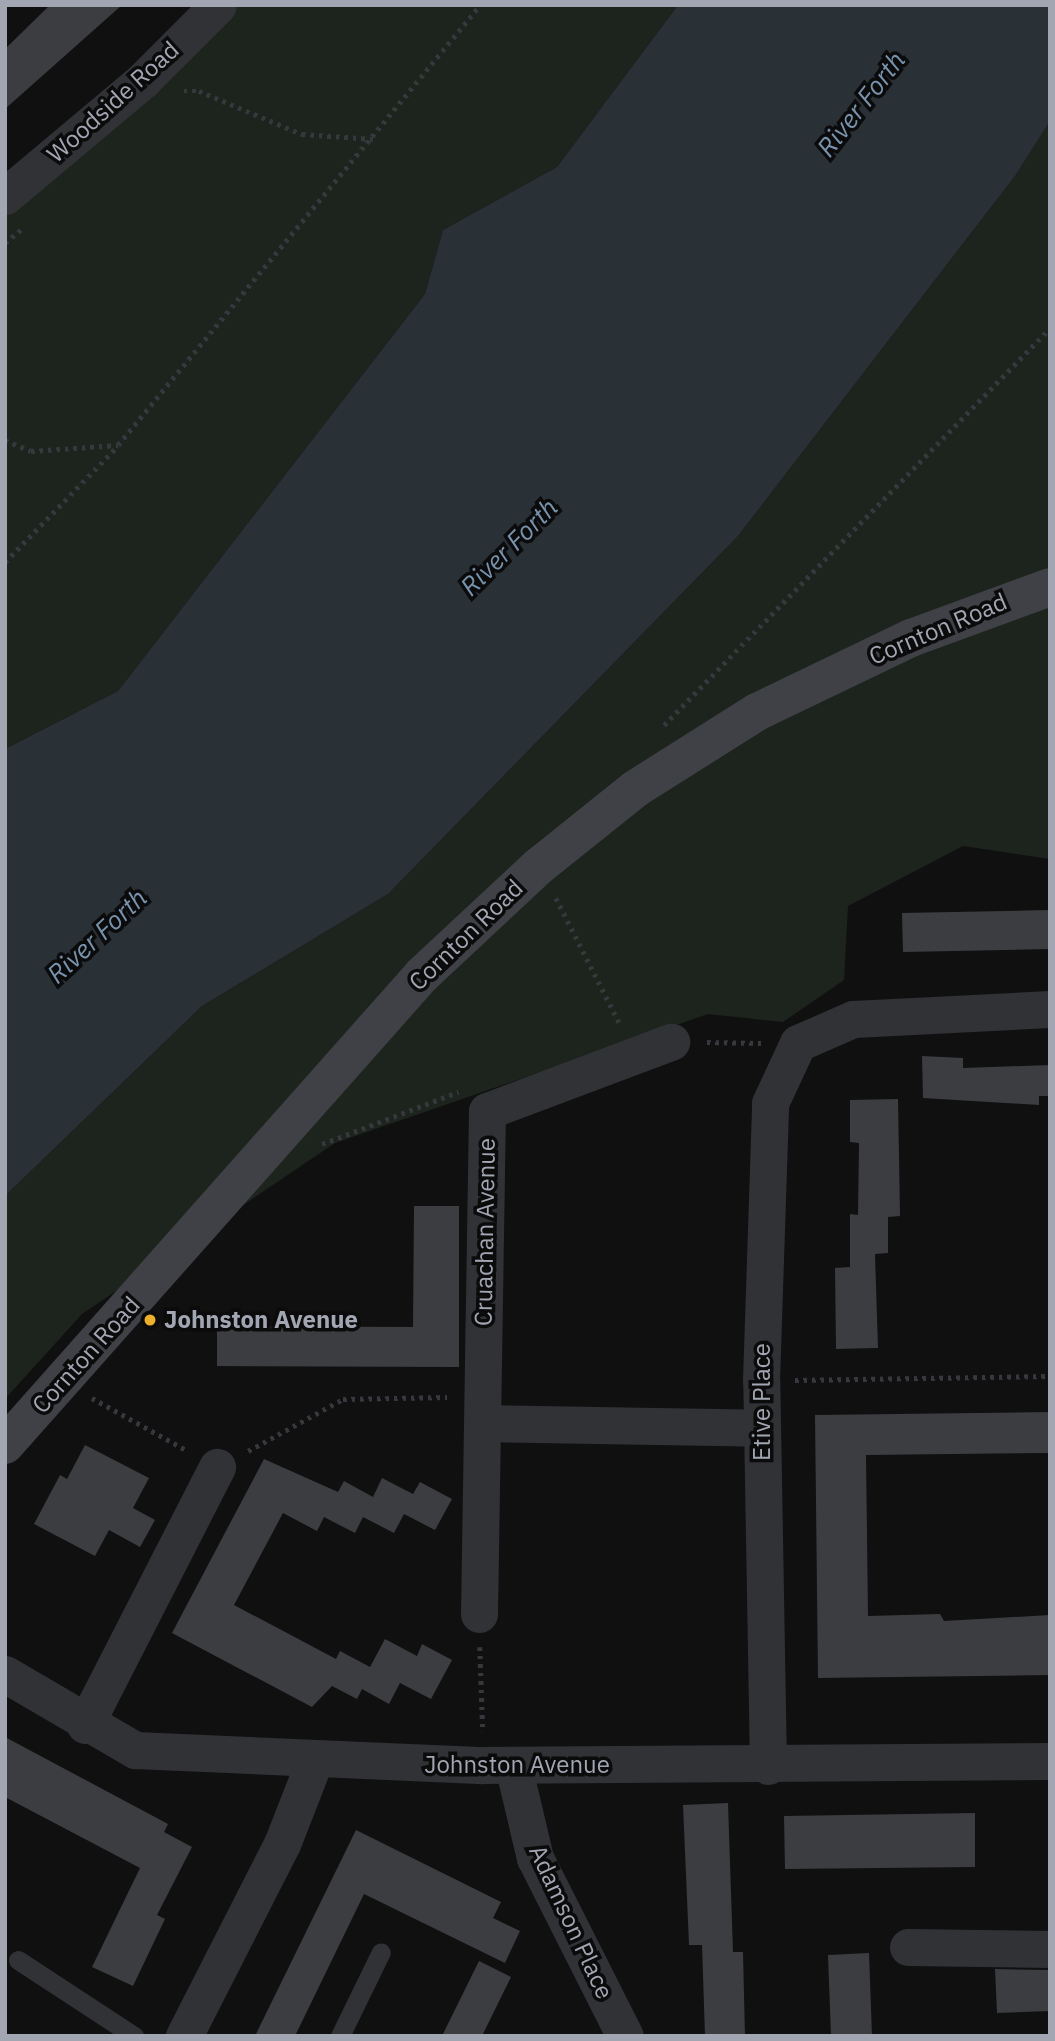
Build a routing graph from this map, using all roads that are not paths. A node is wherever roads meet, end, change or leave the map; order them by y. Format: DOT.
graph roads {
  1 [pos="218,5"];
  2 [pos="5,196"];
  3 [pos="1050,587"];
  4 [pos="1050,1009"];
  5 [pos="671,1042"];
  6 [pos="483,1410"];
  7 [pos="761,1428"];
  8 [pos="5,1445"];
  9 [pos="217,1468"];
  10 [pos="479,1614"];
  11 [pos="5,1674"];
  12 [pos="85,1724"];
  13 [pos="1050,1761"];
  14 [pos="314,1762"];
  15 [pos="499,1765"];
  16 [pos="768,1766"];
  17 [pos="908,1947"];
  18 [pos="1050,1949"];
  19 [pos="381,1952"];
  20 [pos="18,1960"];
  21 [pos="134,2036"];
  22 [pos="184,2036"];
  23 [pos="340,2036"];
  24 [pos="625,2036"];
  1 -- 2 [label="street, Woodside Road"];
  3 -- 8 [label="main road, Cornton Road"];
  4 -- 7 [label="street, Etive Place"];
  5 -- 6 [label="street, Cruachan Avenue"];
  6 -- 7 [label="street"];
  6 -- 10 [label="street, Cruachan Avenue"];
  7 -- 16 [label="street, Etive Place"];
  9 -- 12 [label="street"];
  11 -- 12 [label="street, Johnston Avenue"];
  12 -- 14 [label="street, Johnston Avenue"];
  13 -- 16 [label="street, Johnston Avenue"];
  14 -- 15 [label="street, Johnston Avenue"];
  14 -- 22 [label="street"];
  15 -- 16 [label="street, Johnston Avenue"];
  15 -- 24 [label="street, Adamson Place"];
  17 -- 18 [label="street"];
  19 -- 23 [label="lane"];
  20 -- 21 [label="lane"];
}
